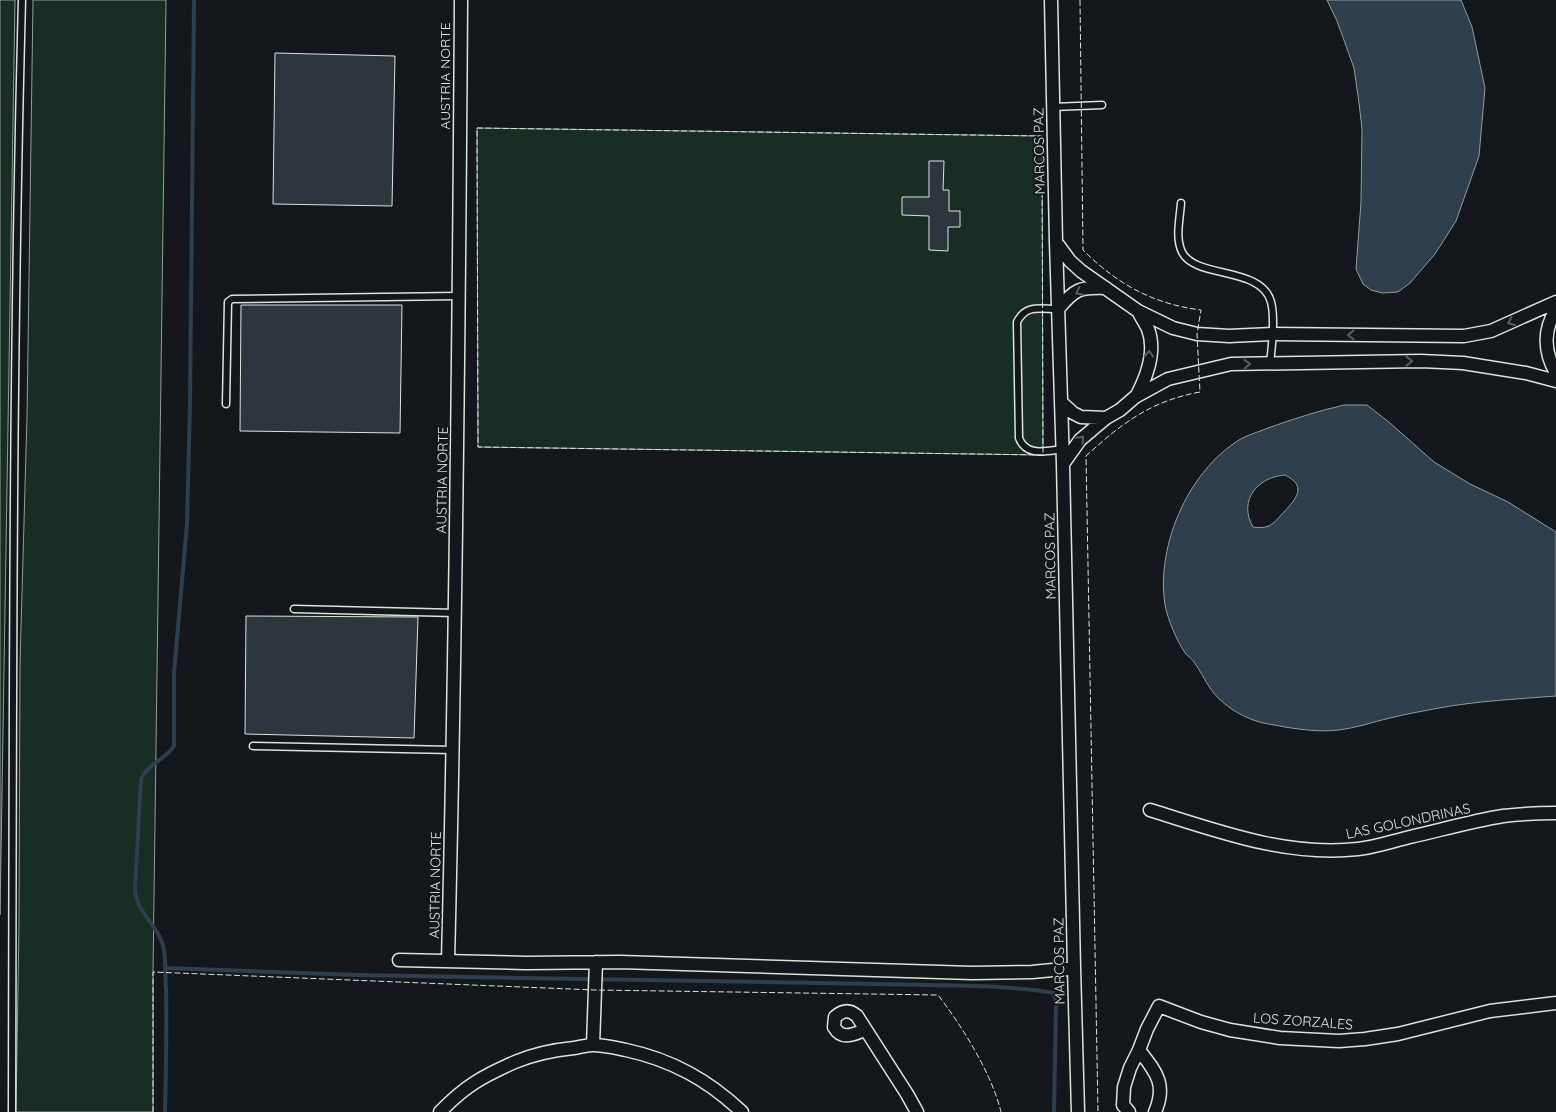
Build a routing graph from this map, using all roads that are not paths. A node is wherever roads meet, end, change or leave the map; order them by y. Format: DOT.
graph roads {
  1 [pos="22,0"];
  2 [pos="461,0"];
  3 [pos="1051,0"];
  4 [pos="1102,105"];
  5 [pos="1053,107"];
  6 [pos="1181,203"];
  7 [pos="1056,242"];
  8 [pos="1106,288"];
  9 [pos="459,296"];
  10 [pos="1556,302"];
  11 [pos="1058,309"];
  12 [pos="1556,310"];
  13 [pos="1138,311"];
  14 [pos="1272,334"];
  15 [pos="1270,363"];
  16 [pos="1556,373"];
  17 [pos="1556,381"];
  18 [pos="1135,397"];
  19 [pos="1061,402"];
  20 [pos="226,404"];
  21 [pos="1106,418"];
  22 [pos="1063,450"];
  23 [pos="1063,464"];
  24 [pos="294,609"];
  25 [pos="455,613"];
  26 [pos="253,746"];
  27 [pos="453,750"];
  28 [pos="1150,810"];
  29 [pos="1556,813"];
  30 [pos="399,960"];
  31 [pos="448,961"];
  32 [pos="596,966"];
  33 [pos="1074,968"];
  34 [pos="1556,1003"];
  35 [pos="865,1030"];
  36 [pos="593,1045"];
  37 [pos="1139,1050"];
  38 [pos="12,1112"];
  39 [pos="440,1112"];
  40 [pos="742,1112"];
  41 [pos="916,1112"];
  42 [pos="1078,1112"];
  43 [pos="1129,1112"];
  44 [pos="1155,1112"];
  1 -- 38 [label="lane"];
  2 -- 9 [label="street, AUSTRIA NORTE"];
  3 -- 5 [label="street, MARCOS PAZ"];
  4 -- 5 [label="lane"];
  5 -- 7 [label="street, MARCOS PAZ"];
  6 -- 14 [label="lane"];
  7 -- 8 [label="street"];
  7 -- 11 [label="street, MARCOS PAZ"];
  8 -- 11 [label="street, one-way"];
  8 -- 13 [label="street"];
  9 -- 20 [label="lane"];
  9 -- 25 [label="street, AUSTRIA NORTE"];
  10 -- 14 [label="street, one-way"];
  11 -- 19 [label="street, MARCOS PAZ"];
  11 -- 22 [label="lane"];
  12 -- 16 [label="street"];
  13 -- 14 [label="street"];
  18 -- 13 [label="street, one-way"];
  14 -- 15 [label="lane"];
  15 -- 17 [label="street, one-way"];
  18 -- 15 [label="street, one-way"];
  18 -- 21 [label="street"];
  19 -- 21 [label="street"];
  19 -- 22 [label="street, MARCOS PAZ"];
  23 -- 21 [label="street, one-way"];
  22 -- 23 [label="street, MARCOS PAZ"];
  23 -- 33 [label="street, MARCOS PAZ"];
  24 -- 25 [label="lane"];
  25 -- 27 [label="street, AUSTRIA NORTE"];
  26 -- 27 [label="lane"];
  27 -- 31 [label="street, AUSTRIA NORTE"];
  28 -- 29 [label="street, LAS GOLONDRINAS"];
  30 -- 31 [label="street"];
  31 -- 32 [label="street"];
  32 -- 33 [label="street"];
  32 -- 36 [label="street"];
  33 -- 42 [label="street, MARCOS PAZ"];
  34 -- 37 [label="street, LOS ZORZALES"];
  35 -- 41 [label="street"];
  36 -- 39 [label="street"];
  36 -- 40 [label="street"];
  37 -- 43 [label="street, LOS ZORZALES"];
  37 -- 44 [label="street"];
}
